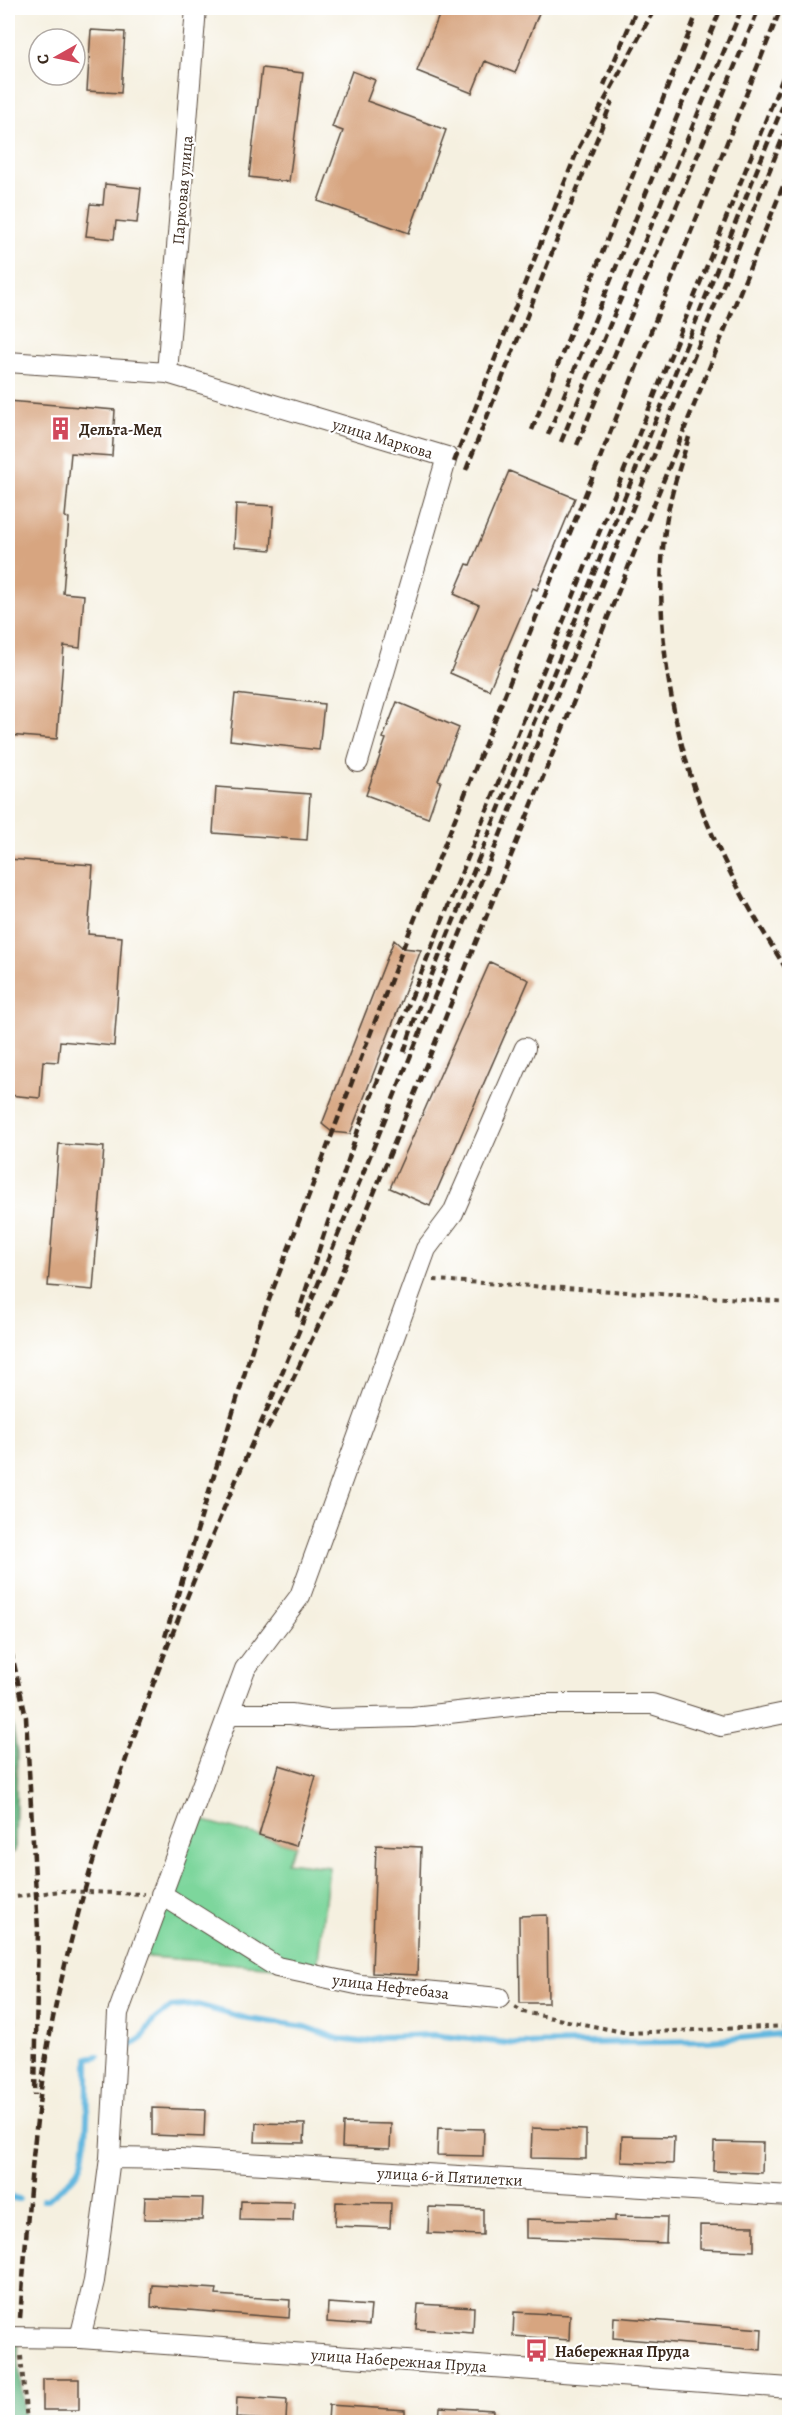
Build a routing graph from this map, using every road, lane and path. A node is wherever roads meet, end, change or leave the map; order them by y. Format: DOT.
graph roads {
  1 [pos="196,8"];
  2 [pos="8,362"];
  3 [pos="167,373"];
  4 [pos="358,762"];
  5 [pos="525,1048"];
  6 [pos="415,1279"];
  7 [pos="789,1302"];
  8 [pos="789,1712"];
  9 [pos="229,1714"];
  10 [pos="161,1894"];
  11 [pos="8,1898"];
  12 [pos="499,1998"];
  13 [pos="789,2026"];
  14 [pos="110,2158"];
  15 [pos="789,2196"];
  16 [pos="13,2337"];
  17 [pos="80,2338"];
  18 [pos="789,2388"];
  19 [pos="27,2422"];
  1 -- 3 [label="street, Парковая улица"];
  2 -- 3 [label="street, улица Маркова"];
  3 -- 4 [label="street, улица Маркова"];
  5 -- 6 [label="street"];
  6 -- 7 [label="path"];
  6 -- 9 [label="street"];
  8 -- 9 [label="street"];
  9 -- 10 [label="street"];
  10 -- 11 [label="path"];
  10 -- 12 [label="street, улица Нефтебаза"];
  10 -- 14 [label="street"];
  12 -- 13 [label="path"];
  14 -- 15 [label="street, улица 6-й Пятилетки"];
  14 -- 17 [label="street"];
  16 -- 17 [label="street, улица Набережная Пруда"];
  16 -- 19 [label="path"];
  17 -- 18 [label="street, улица Набережная Пруда"];
}
